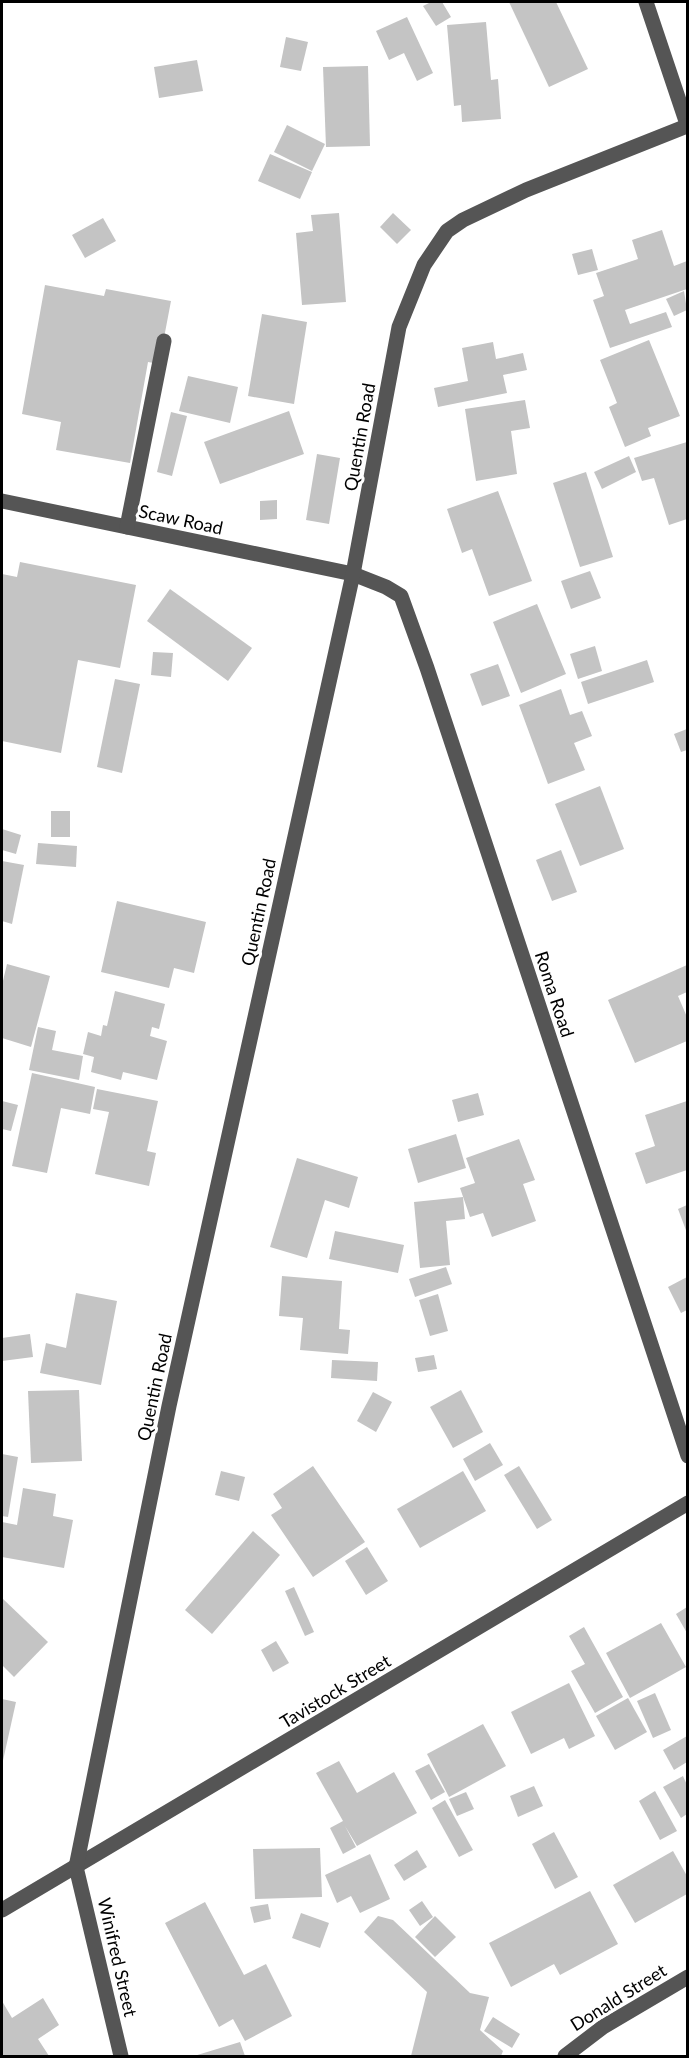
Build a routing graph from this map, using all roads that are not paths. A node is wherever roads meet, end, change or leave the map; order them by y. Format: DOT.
graph roads {
  1 [pos="646,2"];
  2 [pos="687,127"];
  3 [pos="164,341"];
  4 [pos="2,501"];
  5 [pos="127,527"];
  6 [pos="353,574"];
  7 [pos="687,1455"];
  8 [pos="687,1503"];
  9 [pos="76,1867"];
  10 [pos="2,1910"];
  11 [pos="687,1977"];
  12 [pos="568,2054"];
  13 [pos="121,2056"];
  1 -- 2 [label="street"];
  2 -- 6 [label="street, Quentin Road"];
  3 -- 5 [label="street"];
  4 -- 5 [label="street, Scaw Road"];
  5 -- 6 [label="street, Scaw Road"];
  6 -- 7 [label="street, Roma Road"];
  6 -- 9 [label="street, Quentin Road"];
  8 -- 9 [label="street, Tavistock Street"];
  9 -- 10 [label="street, Tavistock Street"];
  9 -- 13 [label="street, Winifred Street"];
  11 -- 12 [label="street, Donald Street"];
}
